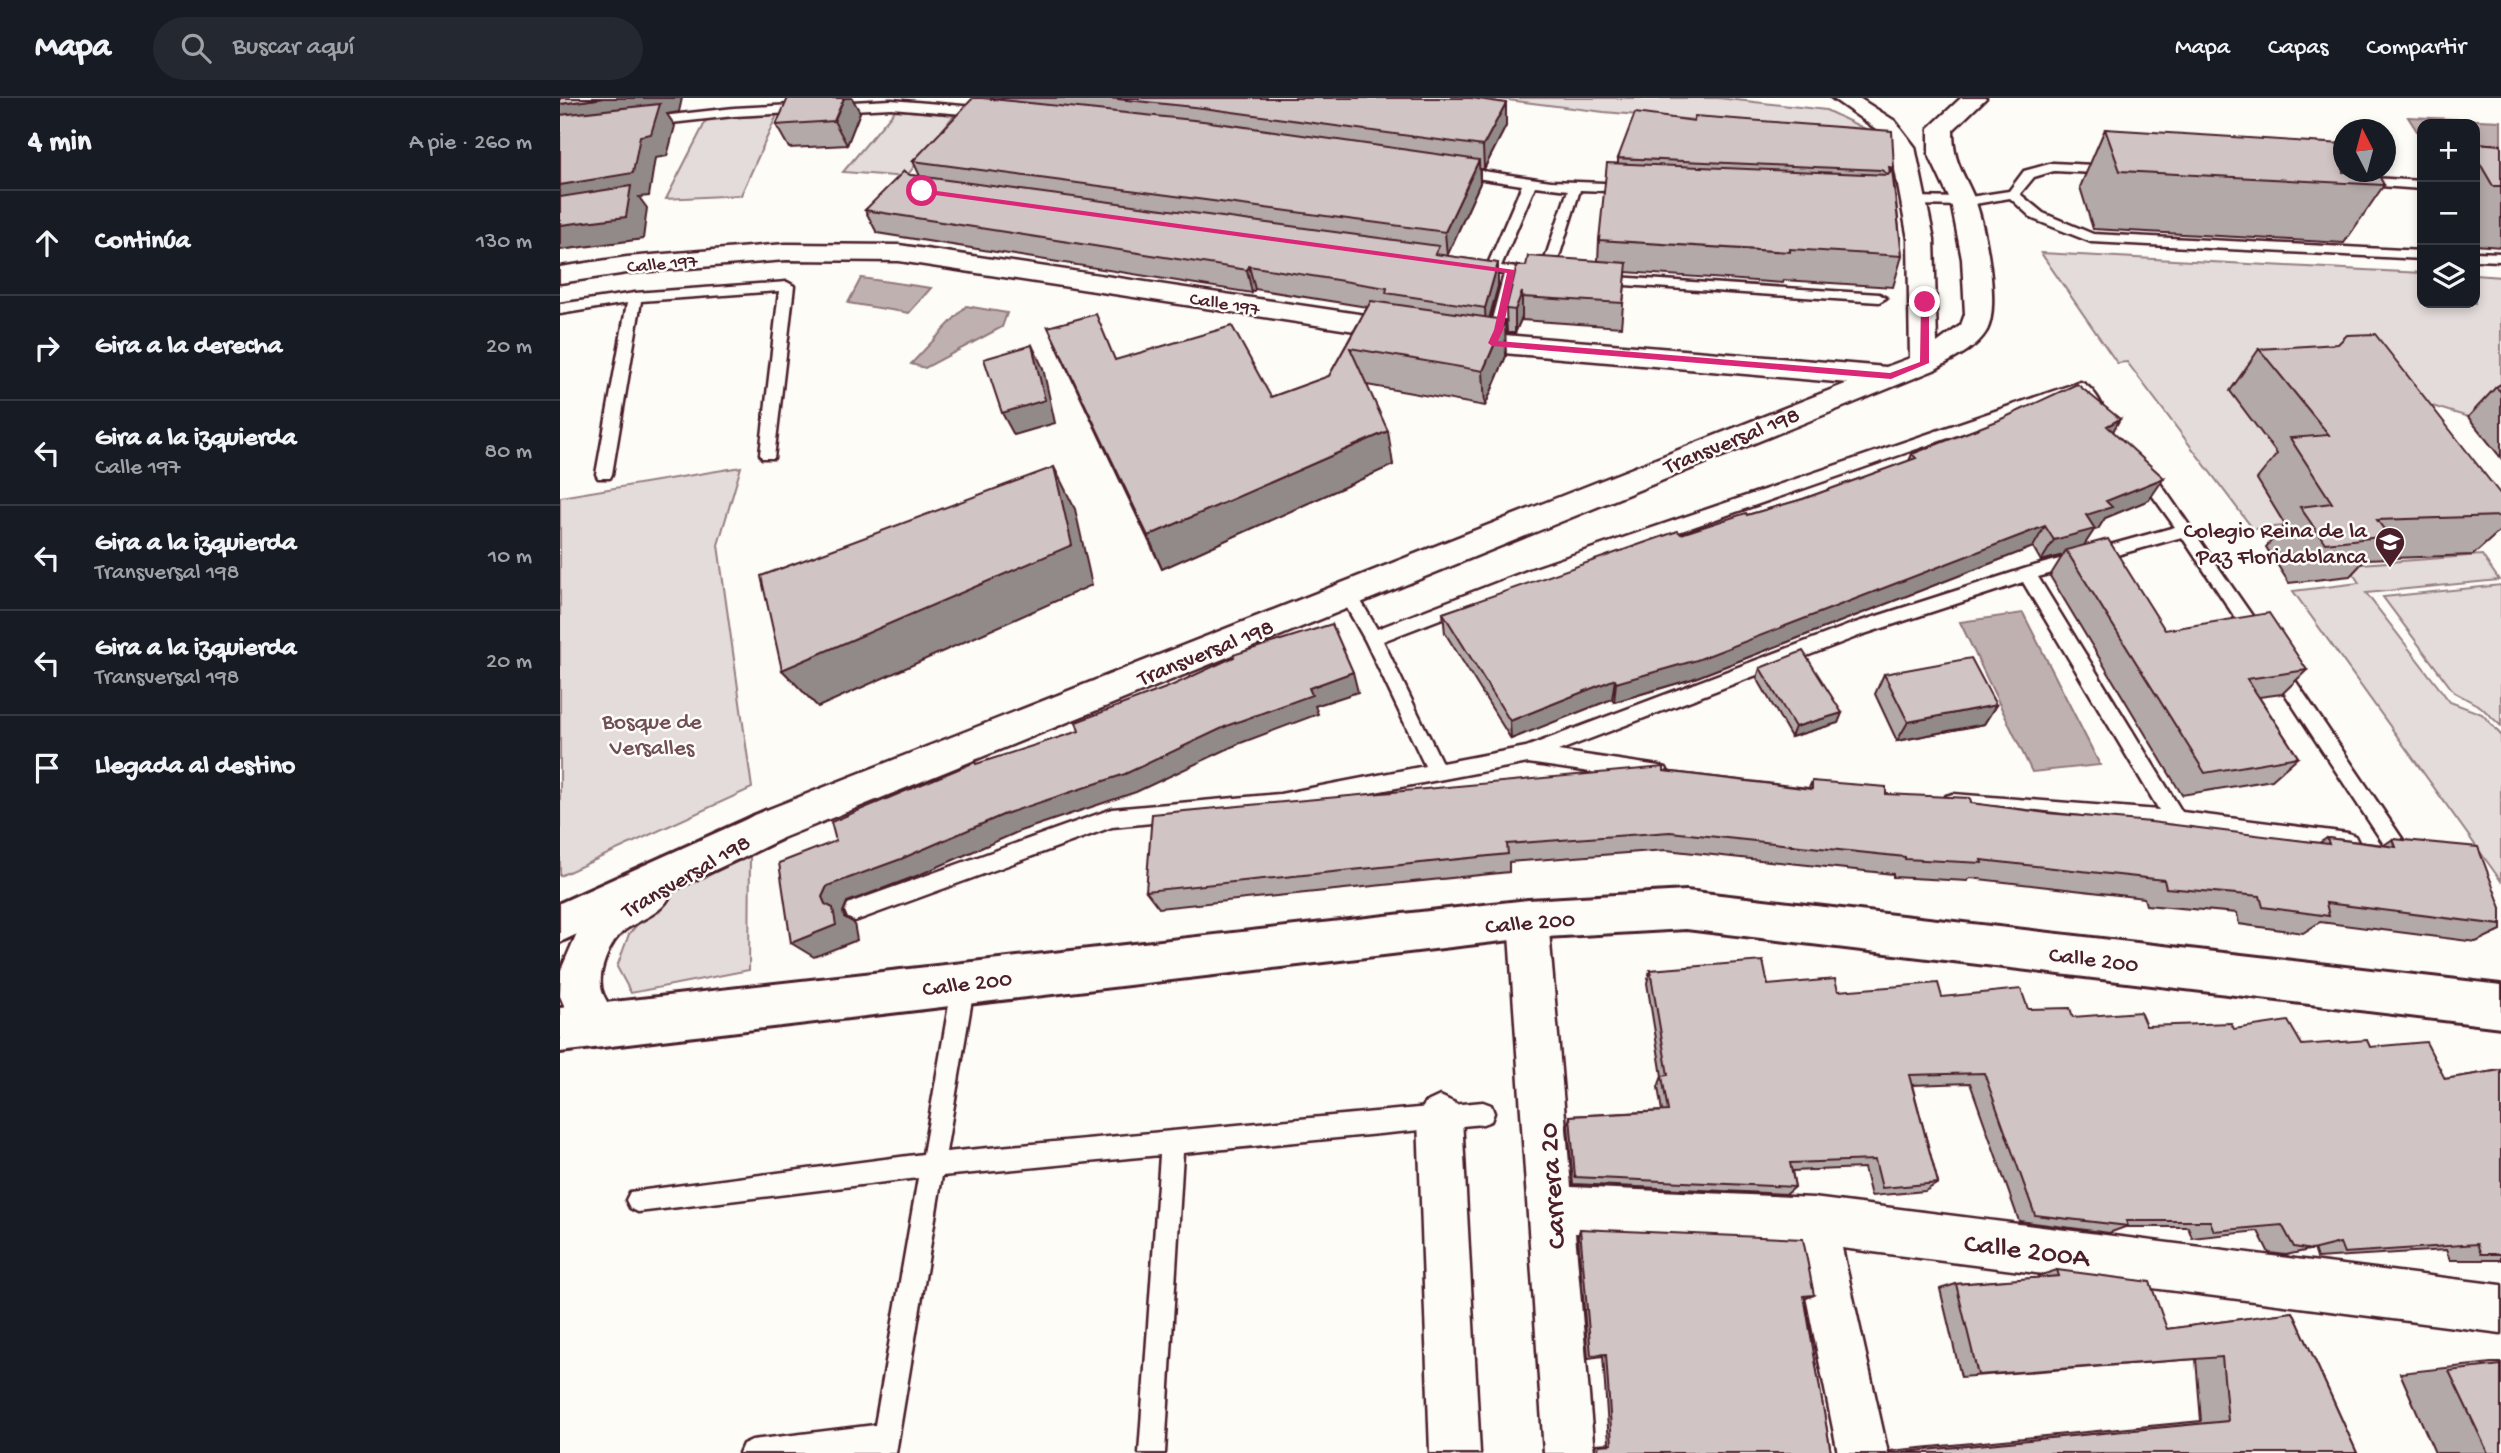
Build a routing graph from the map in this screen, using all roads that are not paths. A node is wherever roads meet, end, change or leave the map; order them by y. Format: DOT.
graph roads {
  1 [pos="1843,98"];
  2 [pos="1975,98"];
  3 [pos="1006,114"];
  4 [pos="627,124"];
  5 [pos="1445,170"];
  6 [pos="2134,171"];
  7 [pos="1530,182"];
  8 [pos="2366,182"];
  9 [pos="2417,185"];
  10 [pos="1575,187"];
  11 [pos="1640,189"];
  12 [pos="2013,194"];
  13 [pos="1913,201"];
  14 [pos="1963,202"];
  15 [pos="2417,255"];
  16 [pos="2480,256"];
  17 [pos="2501,257"];
  18 [pos="1452,263"];
  19 [pos="1493,269"];
  20 [pos="1512,271"];
  21 [pos="560,275"];
  22 [pos="1588,279"];
  23 [pos="635,297"];
  24 [pos="1879,298"];
  25 [pos="560,309"];
  26 [pos="1492,343"];
  27 [pos="1924,363"];
  28 [pos="1891,376"];
  29 [pos="2105,420"];
  30 [pos="2129,453"];
  31 [pos="768,454"];
  32 [pos="604,474"];
  33 [pos="2186,530"];
  34 [pos="2027,574"];
  35 [pos="1348,594"];
  36 [pos="1373,638"];
  37 [pos="1527,755"];
  38 [pos="1438,775"];
  39 [pos="1676,776"];
  40 [pos="1939,801"];
  41 [pos="2176,820"];
  42 [pos="767,827"];
  43 [pos="855,911"];
  44 [pos="1528,919"];
  45 [pos="560,923"];
  46 [pos="964,982"];
  47 [pos="2501,1006"];
  48 [pos="580,1028"];
  49 [pos="1462,1116"];
  50 [pos="1172,1145"];
  51 [pos="931,1165"];
  52 [pos="638,1200"];
  53 [pos="1552,1209"];
  54 [pos="1813,1221"];
  55 [pos="2501,1309"];
  56 [pos="884,1445"];
  57 [pos="752,1453"];
  58 [pos="1152,1453"];
  59 [pos="1455,1453"];
  60 [pos="1569,1453"];
  61 [pos="1863,1453"];
  1 -- 13 [label="street"];
  2 -- 14 [label="street, Transversal 198"];
  3 -- 4 [label="lane"];
  5 -- 7 [label="lane"];
  6 -- 12 [label="lane"];
  7 -- 10 [label="lane"];
  7 -- 19 [label="lane"];
  8 -- 9 [label="lane"];
  10 -- 11 [label="lane"];
  10 -- 20 [label="lane"];
  12 -- 14 [label="lane"];
  12 -- 15 [label="lane"];
  13 -- 14 [label="lane"];
  13 -- 27 [label="street"];
  14 -- 27 [label="street, Transversal 198"];
  16 -- 17 [label="lane"];
  18 -- 19 [label="lane"];
  19 -- 20 [label="lane"];
  20 -- 26 [label="lane"];
  21 -- 26 [label="street, Calle 197"];
  22 -- 24 [label="lane"];
  23 -- 25 [label="lane"];
  23 -- 31 [label="lane"];
  23 -- 32 [label="lane"];
  26 -- 28 [label="street, Calle 197"];
  27 -- 28 [label="street, Transversal 198"];
  28 -- 35 [label="street, Transversal 198"];
  29 -- 36 [label="lane"];
  30 -- 33 [label="lane"];
  33 -- 34 [label="lane"];
  33 -- 41 [label="lane"];
  34 -- 37 [label="lane"];
  34 -- 41 [label="lane"];
  35 -- 36 [label="lane"];
  35 -- 42 [label="street, Transversal 198"];
  36 -- 38 [label="lane"];
  37 -- 38 [label="lane"];
  37 -- 39 [label="lane"];
  38 -- 43 [label="lane"];
  40 -- 41 [label="lane"];
  42 -- 45 [label="main road"];
  42 -- 48 [label="street, Transversal 198"];
  44 -- 46 [label="main road, Calle 200"];
  44 -- 47 [label="main road, Calle 200"];
  44 -- 53 [label="street, Carrera 20"];
  46 -- 48 [label="main road, Calle 200"];
  46 -- 51 [label="lane"];
  49 -- 50 [label="lane"];
  49 -- 59 [label="street"];
  50 -- 51 [label="lane"];
  50 -- 58 [label="lane"];
  51 -- 52 [label="lane"];
  51 -- 56 [label="lane"];
  53 -- 54 [label="street, Calle 200A"];
  53 -- 60 [label="street, Carrera 20"];
  54 -- 55 [label="street, Calle 200A"];
  54 -- 61 [label="street"];
  56 -- 57 [label="lane"];
}
